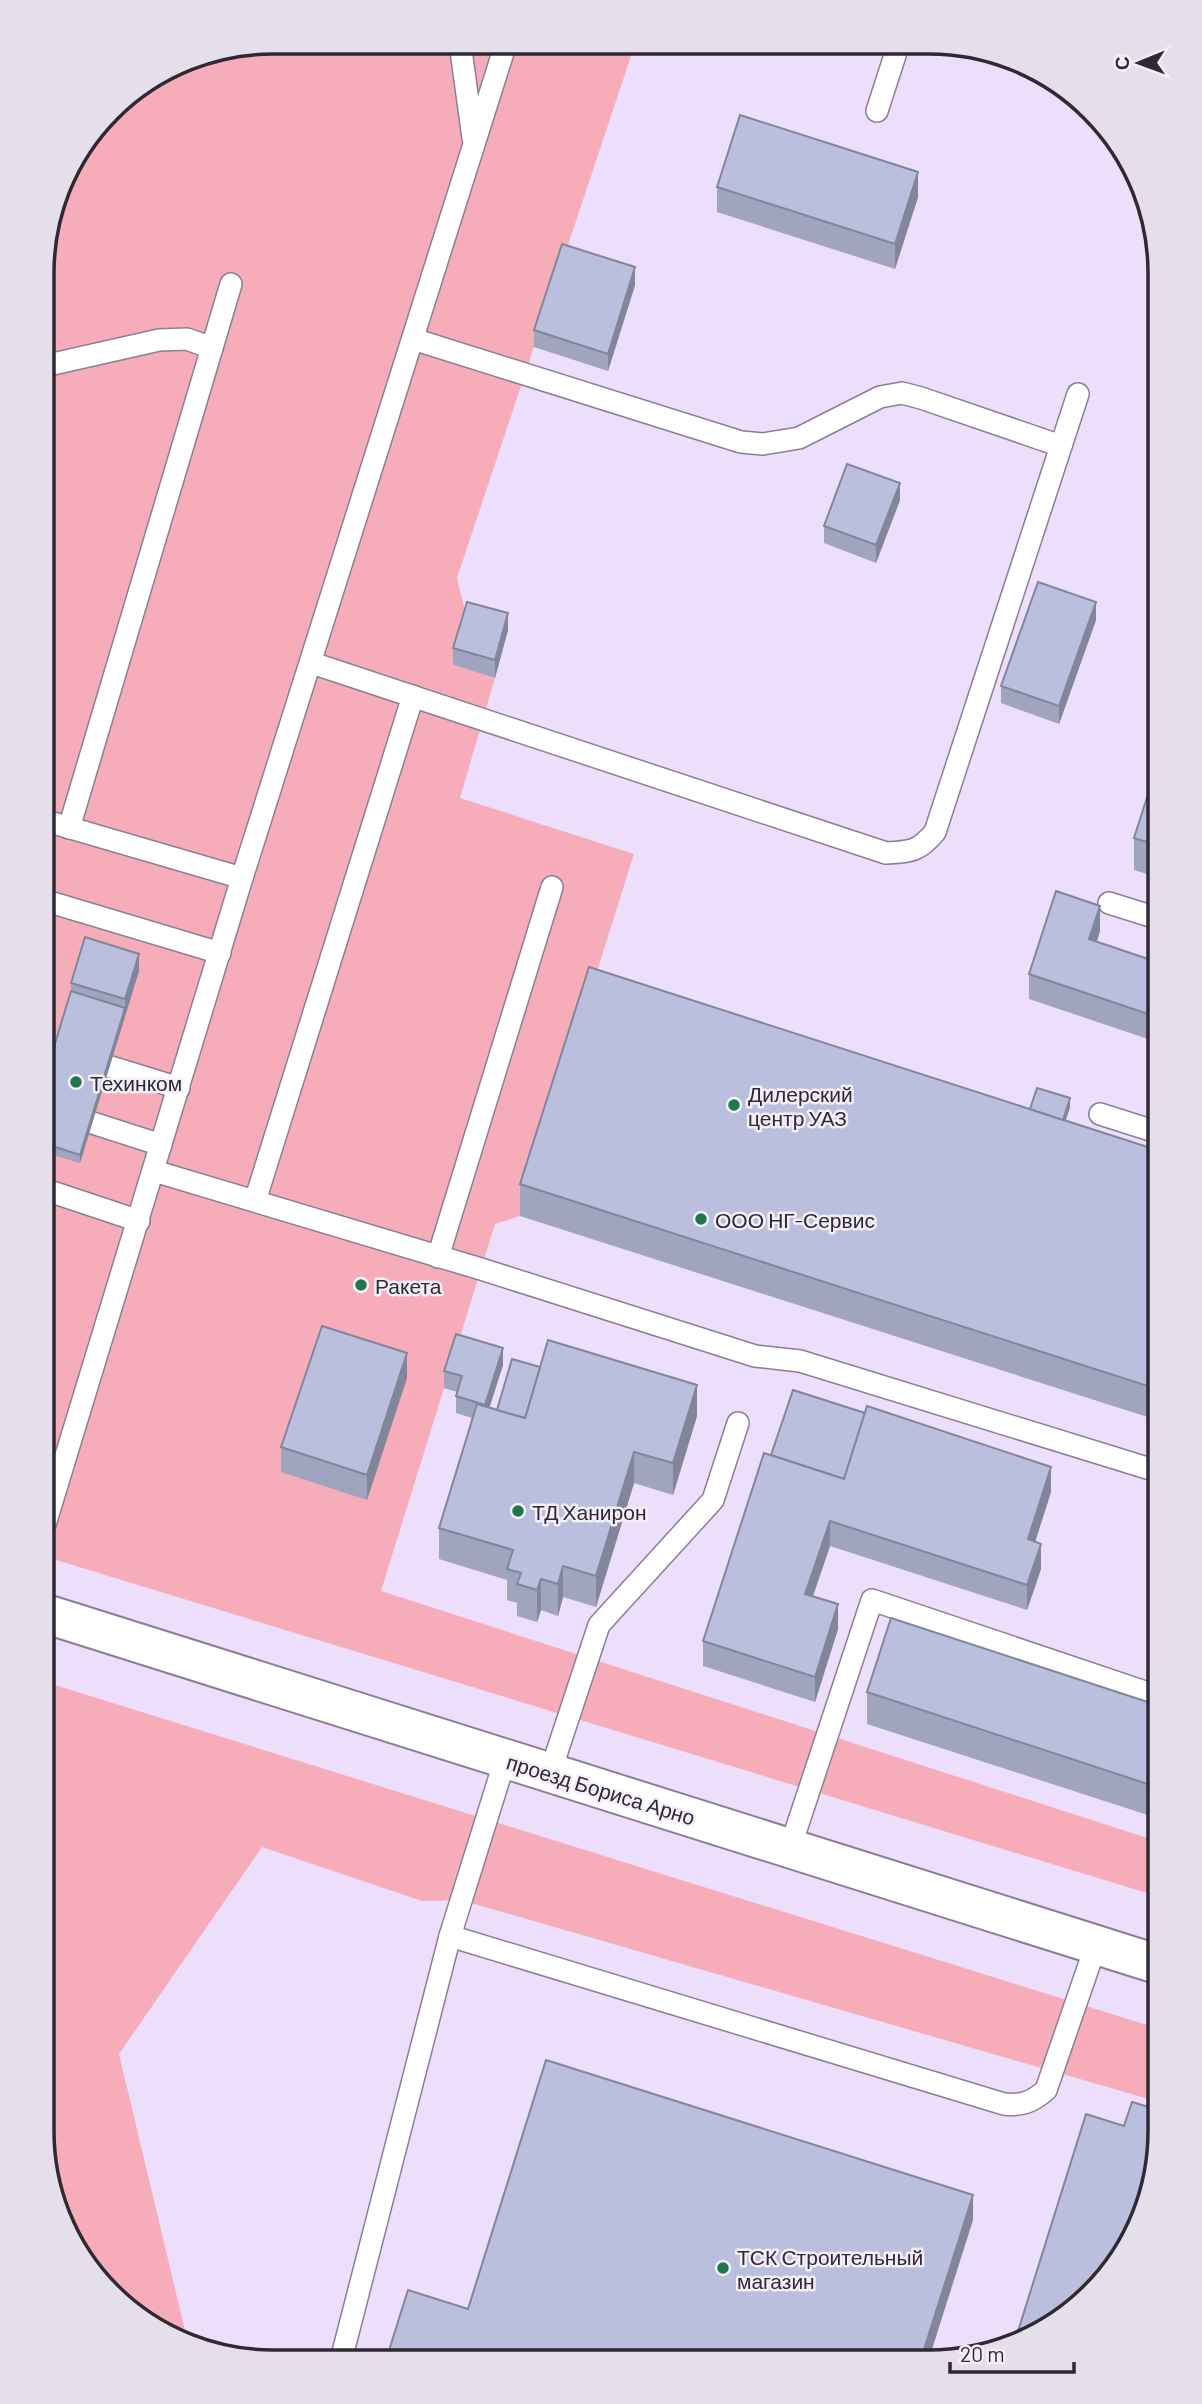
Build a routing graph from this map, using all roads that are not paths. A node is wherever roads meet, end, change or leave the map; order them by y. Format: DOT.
graph roads {
  1 [pos="895,54"];
  2 [pos="462,55"];
  3 [pos="502,55"];
  4 [pos="877,111"];
  5 [pos="474,146"];
  6 [pos="231,284"];
  7 [pos="413,339"];
  8 [pos="212,348"];
  9 [pos="55,364"];
  10 [pos="1078,394"];
  11 [pos="1061,446"];
  12 [pos="312,663"];
  13 [pos="413,696"];
  14 [pos="55,824"];
  15 [pos="69,828"];
  16 [pos="242,878"];
  17 [pos="552,887"];
  18 [pos="55,903"];
  19 [pos="1110,903"];
  20 [pos="1148,915"];
  21 [pos="220,953"];
  22 [pos="55,1050"];
  23 [pos="179,1088"];
  24 [pos="55,1111"];
  25 [pos="1100,1114"];
  26 [pos="1148,1129"];
  27 [pos="162,1145"];
  28 [pos="154,1171"];
  29 [pos="55,1193"];
  30 [pos="255,1202"];
  31 [pos="139,1221"];
  32 [pos="438,1257"];
  33 [pos="738,1423"];
  34 [pos="1147,1468"];
  35 [pos="54,1494"];
  36 [pos="54,1617"];
  37 [pos="1147,1693"];
  38 [pos="505,1759"];
  39 [pos="550,1773"];
  40 [pos="790,1848"];
  41 [pos="450,1936"];
  42 [pos="1097,1945"];
  43 [pos="1147,1961"];
  44 [pos="344,2350"];
  1 -- 4 [label="lane"];
  2 -- 5 [label="lane"];
  3 -- 5 [label="lane"];
  5 -- 7 [label="lane"];
  6 -- 8 [label="lane"];
  7 -- 11 [label="lane"];
  7 -- 12 [label="lane"];
  8 -- 9 [label="lane"];
  8 -- 15 [label="lane"];
  10 -- 11 [label="lane"];
  11 -- 13 [label="lane"];
  12 -- 13 [label="lane"];
  12 -- 16 [label="lane"];
  13 -- 30 [label="lane"];
  14 -- 15 [label="lane"];
  15 -- 16 [label="lane"];
  16 -- 21 [label="lane"];
  17 -- 32 [label="lane"];
  18 -- 21 [label="lane"];
  19 -- 20 [label="lane"];
  21 -- 23 [label="lane"];
  22 -- 23 [label="lane"];
  23 -- 27 [label="lane"];
  24 -- 27 [label="lane"];
  25 -- 26 [label="lane"];
  27 -- 28 [label="lane"];
  28 -- 30 [label="lane"];
  28 -- 31 [label="lane"];
  29 -- 31 [label="lane"];
  30 -- 32 [label="lane"];
  31 -- 35 [label="lane"];
  32 -- 34 [label="lane"];
  33 -- 39 [label="lane"];
  36 -- 38 [label="street, проезд Бориса Арно"];
  37 -- 40 [label="lane"];
  38 -- 39 [label="street, проезд Бориса Арно"];
  38 -- 41 [label="lane"];
  39 -- 40 [label="street, проезд Бориса Арно"];
  40 -- 42 [label="street, проезд Бориса Арно"];
  41 -- 42 [label="lane"];
  41 -- 44 [label="lane"];
  42 -- 43 [label="street, проезд Бориса Арно"];
}
